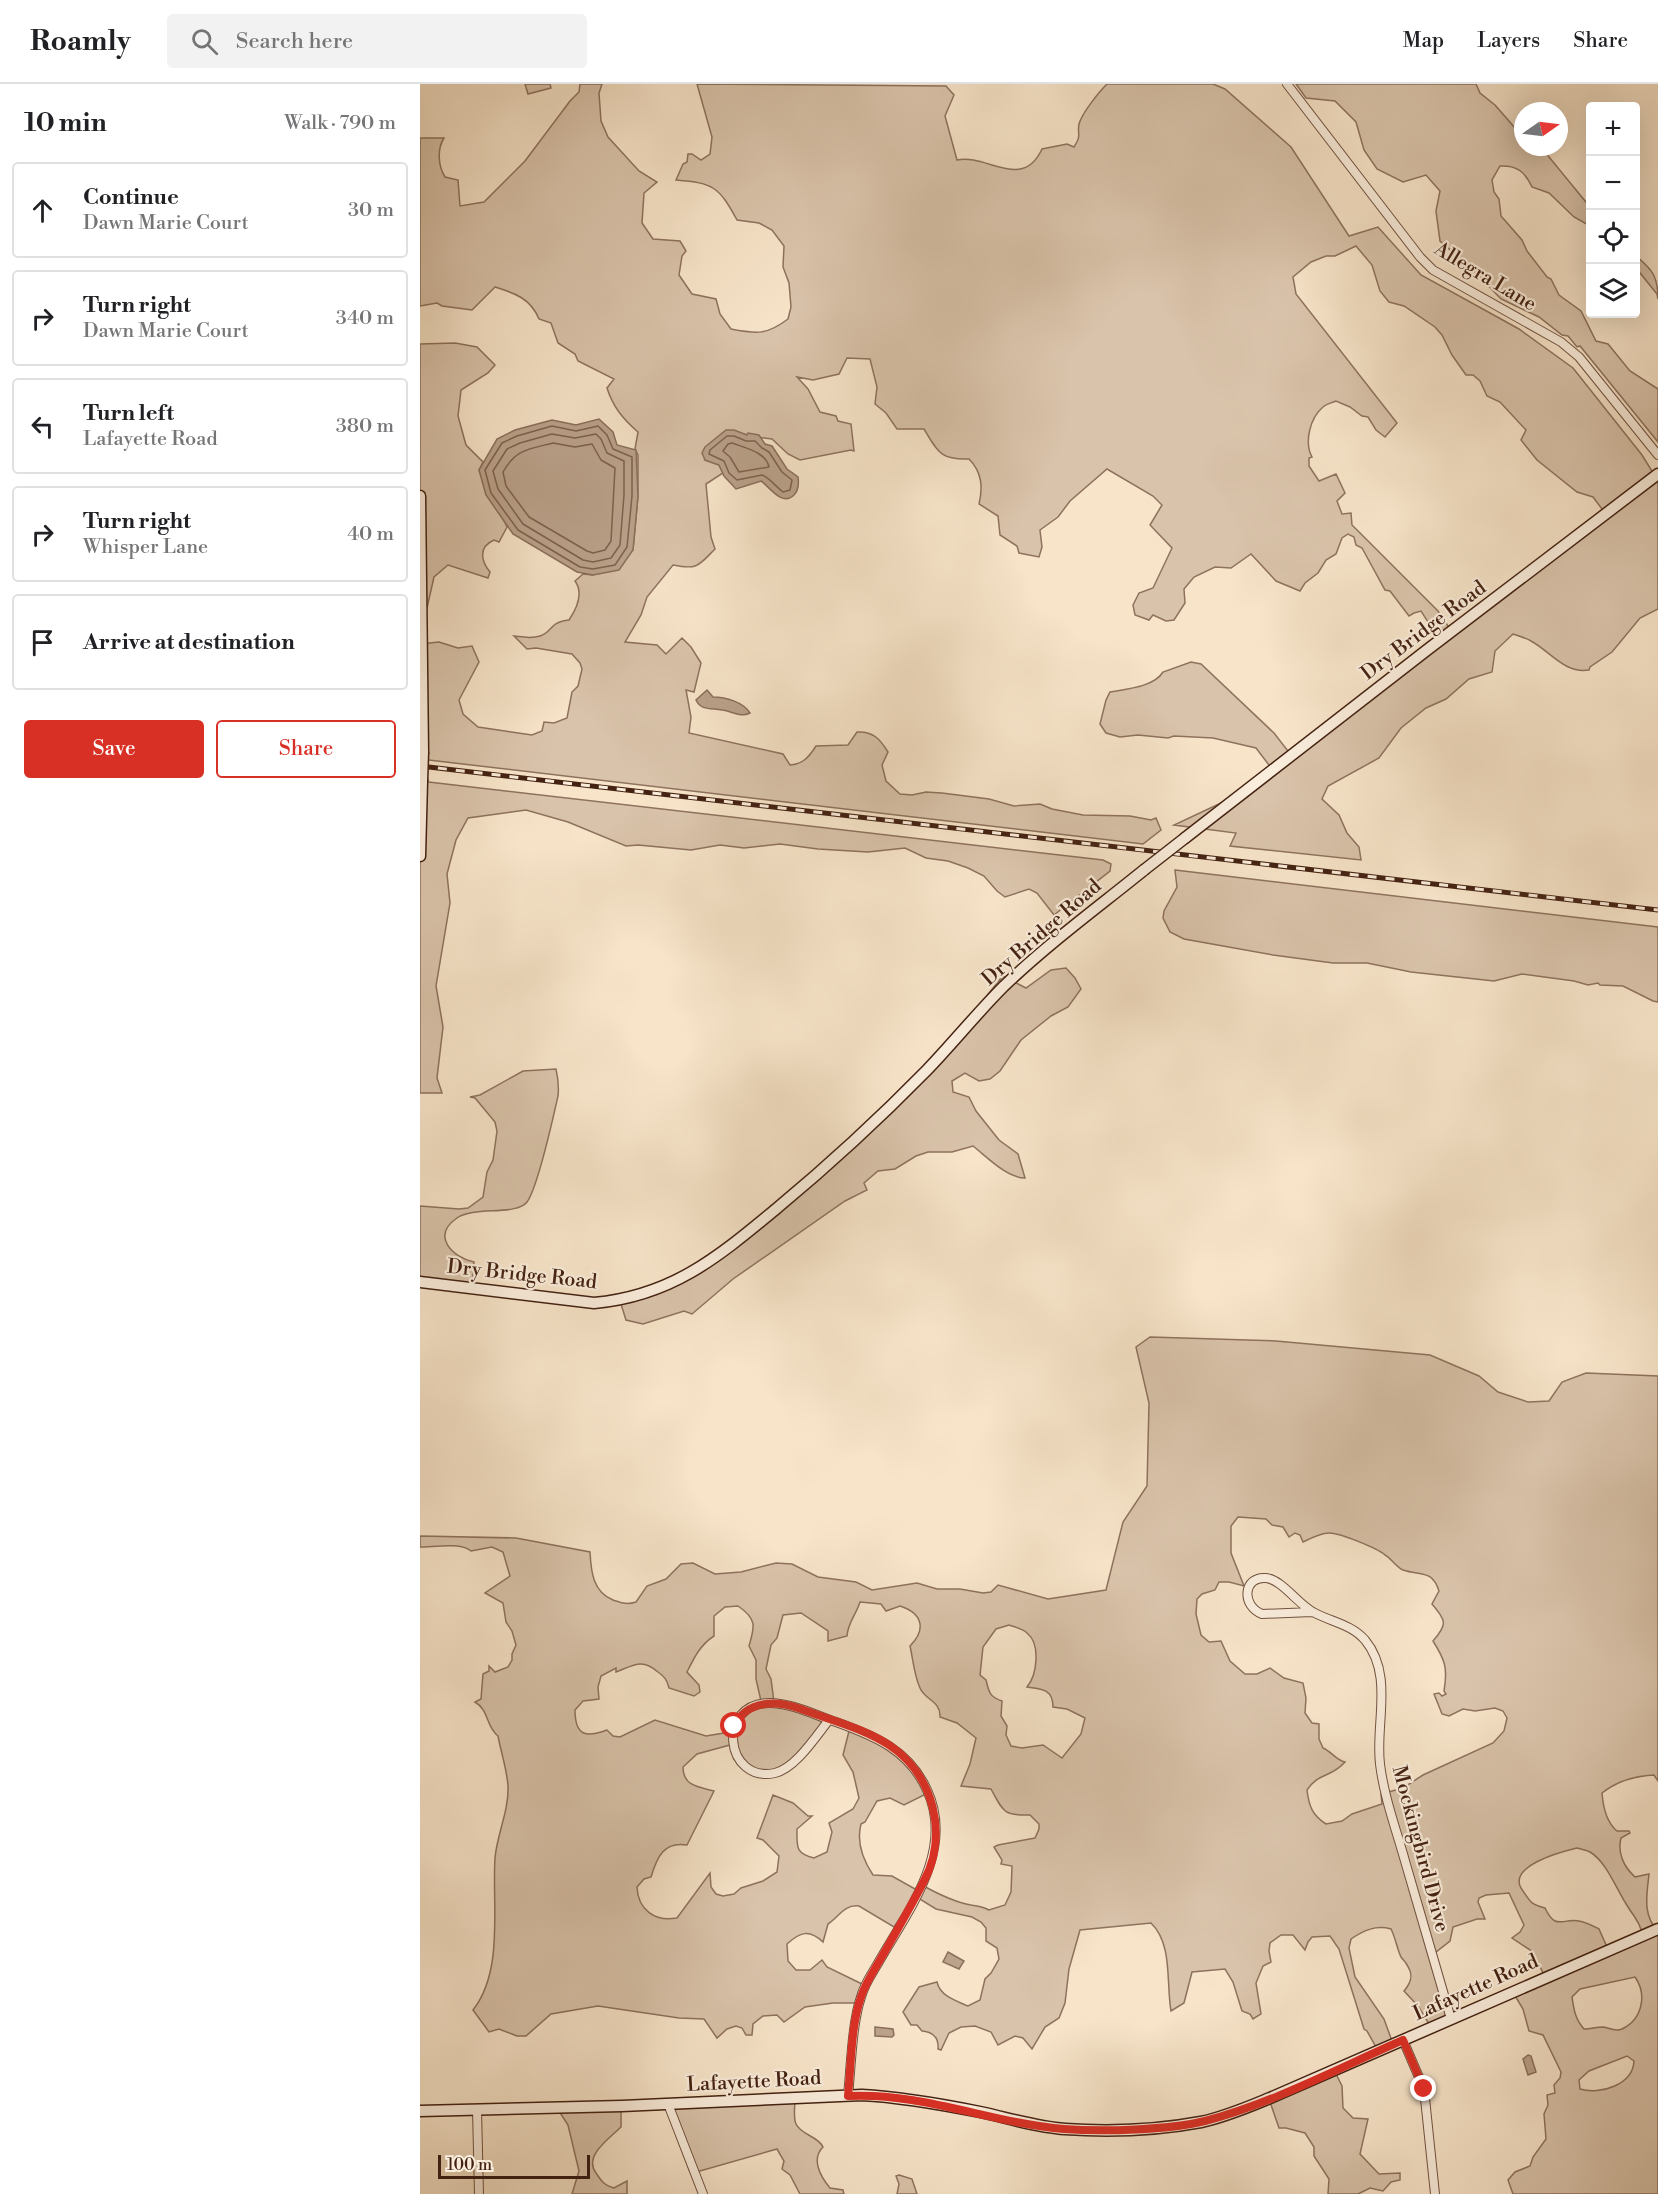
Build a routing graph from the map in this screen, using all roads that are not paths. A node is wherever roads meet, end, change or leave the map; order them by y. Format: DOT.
graph roads {
  1 [pos="1287,84"];
  2 [pos="1658,455"];
  3 [pos="1658,474"];
  4 [pos="420,496"];
  5 [pos="420,856"];
  6 [pos="420,1282"];
  7 [pos="1312,1612"];
  8 [pos="830,1720"];
  9 [pos="1658,1929"];
  10 [pos="1451,2019"];
  11 [pos="1403,2040"];
  12 [pos="848,2096"];
  13 [pos="668,2104"];
  14 [pos="477,2109"];
  15 [pos="420,2111"];
  16 [pos="479,2194"];
  17 [pos="703,2194"];
  18 [pos="1435,2194"];
  1 -- 2 [label="street, Allegra Lane"];
  3 -- 6 [label="street, Dry Bridge Road, bridge"];
  4 -- 5 [label="street, bridge"];
  7 -- 7 [label="street, Mockingbird Drive"];
  7 -- 10 [label="street, Mockingbird Drive"];
  8 -- 8 [label="street"];
  8 -- 12 [label="street"];
  9 -- 10 [label="street, Lafayette Road"];
  10 -- 11 [label="street, Lafayette Road"];
  11 -- 12 [label="street, Lafayette Road"];
  11 -- 18 [label="street"];
  12 -- 13 [label="street, Lafayette Road"];
  13 -- 14 [label="street, Lafayette Road"];
  13 -- 17 [label="street"];
  14 -- 15 [label="street, Lafayette Road"];
  14 -- 16 [label="street"];
}
